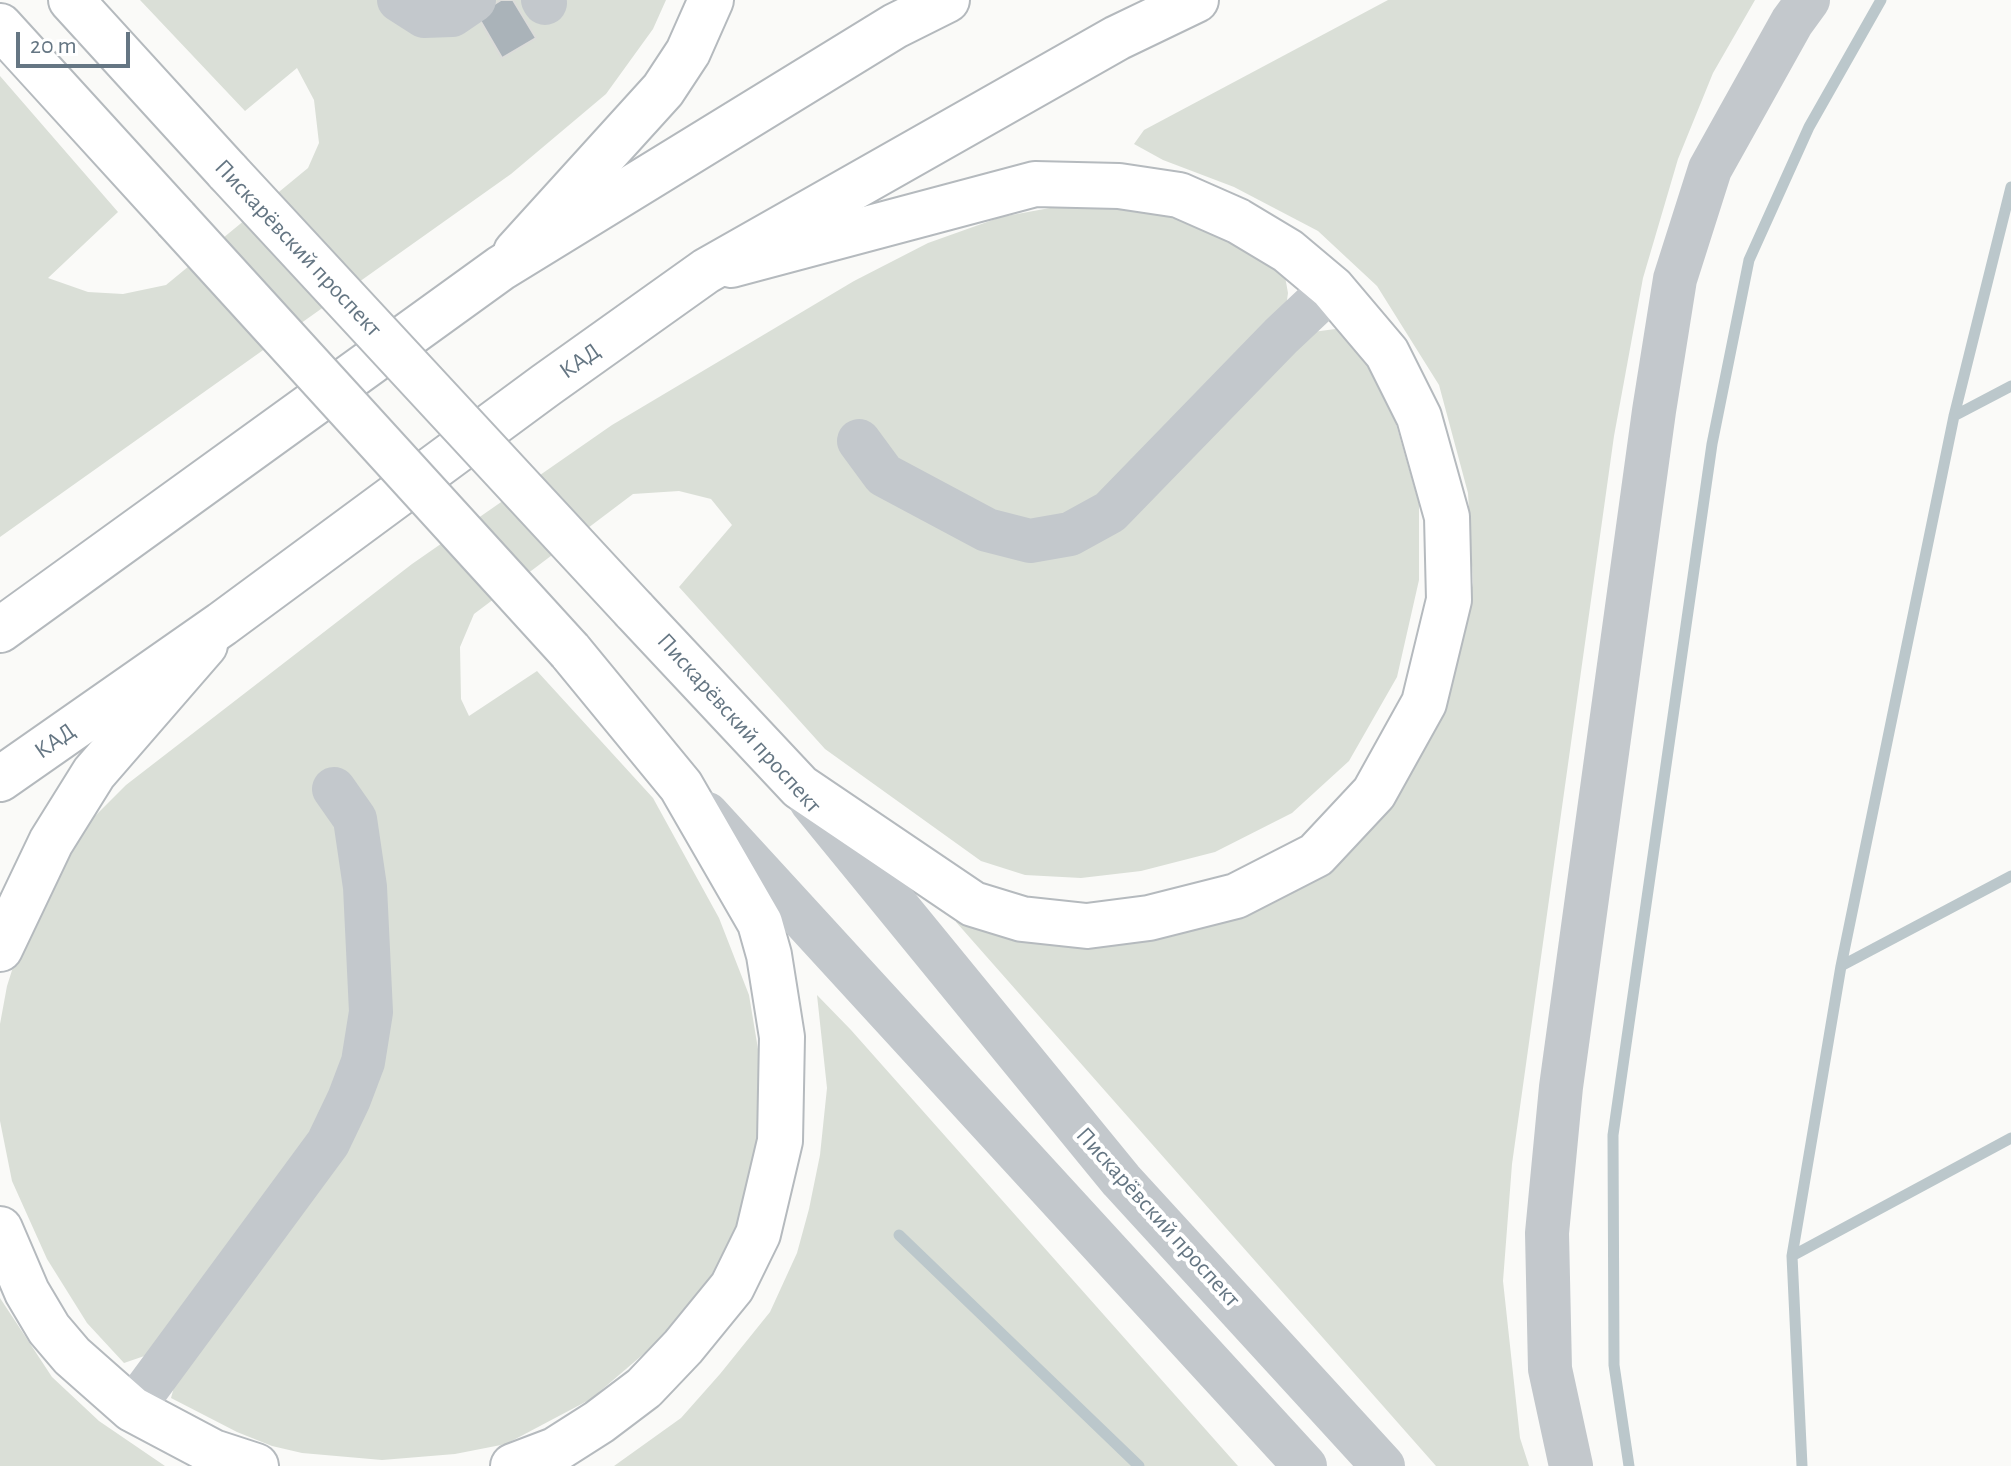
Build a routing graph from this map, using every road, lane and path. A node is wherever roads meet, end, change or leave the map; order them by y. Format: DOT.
graph roads {
  1 [pos="71,0"];
  2 [pos="399,0"];
  3 [pos="474,0"];
  4 [pos="711,0"];
  5 [pos="947,0"];
  6 [pos="1196,0"];
  7 [pos="1808,0"];
  8 [pos="0,26"];
  9 [pos="501,268"];
  10 [pos="706,271"];
  11 [pos="1332,288"];
  12 [pos="859,441"];
  13 [pos="6,623"];
  14 [pos="222,624"];
  15 [pos="0,779"];
  16 [pos="681,786"];
  17 [pos="800,787"];
  18 [pos="334,789"];
  19 [pos="0,949"];
  20 [pos="0,1229"];
  21 [pos="132,1409"];
  22 [pos="256,1466"];
  23 [pos="513,1466"];
  24 [pos="1305,1466"];
  25 [pos="1383,1466"];
  26 [pos="1571,1466"];
  1 -- 17 [label="main road, Пискарёвский проспект, bridge"];
  2 -- 3 [label="street"];
  4 -- 9 [label="main road"];
  5 -- 9 [label="main road"];
  6 -- 10 [label="main road, КАД"];
  7 -- 26 [label="street"];
  8 -- 16 [label="main road, bridge"];
  9 -- 13 [label="main road"];
  10 -- 11 [label="main road"];
  10 -- 14 [label="main road, КАД"];
  11 -- 12 [label="street"];
  11 -- 17 [label="main road"];
  14 -- 15 [label="main road, КАД"];
  14 -- 19 [label="main road"];
  16 -- 23 [label="main road"];
  16 -- 24 [label="street"];
  17 -- 25 [label="street, Пискарёвский проспект"];
  18 -- 21 [label="street"];
  20 -- 21 [label="main road"];
  21 -- 22 [label="main road"];
}
